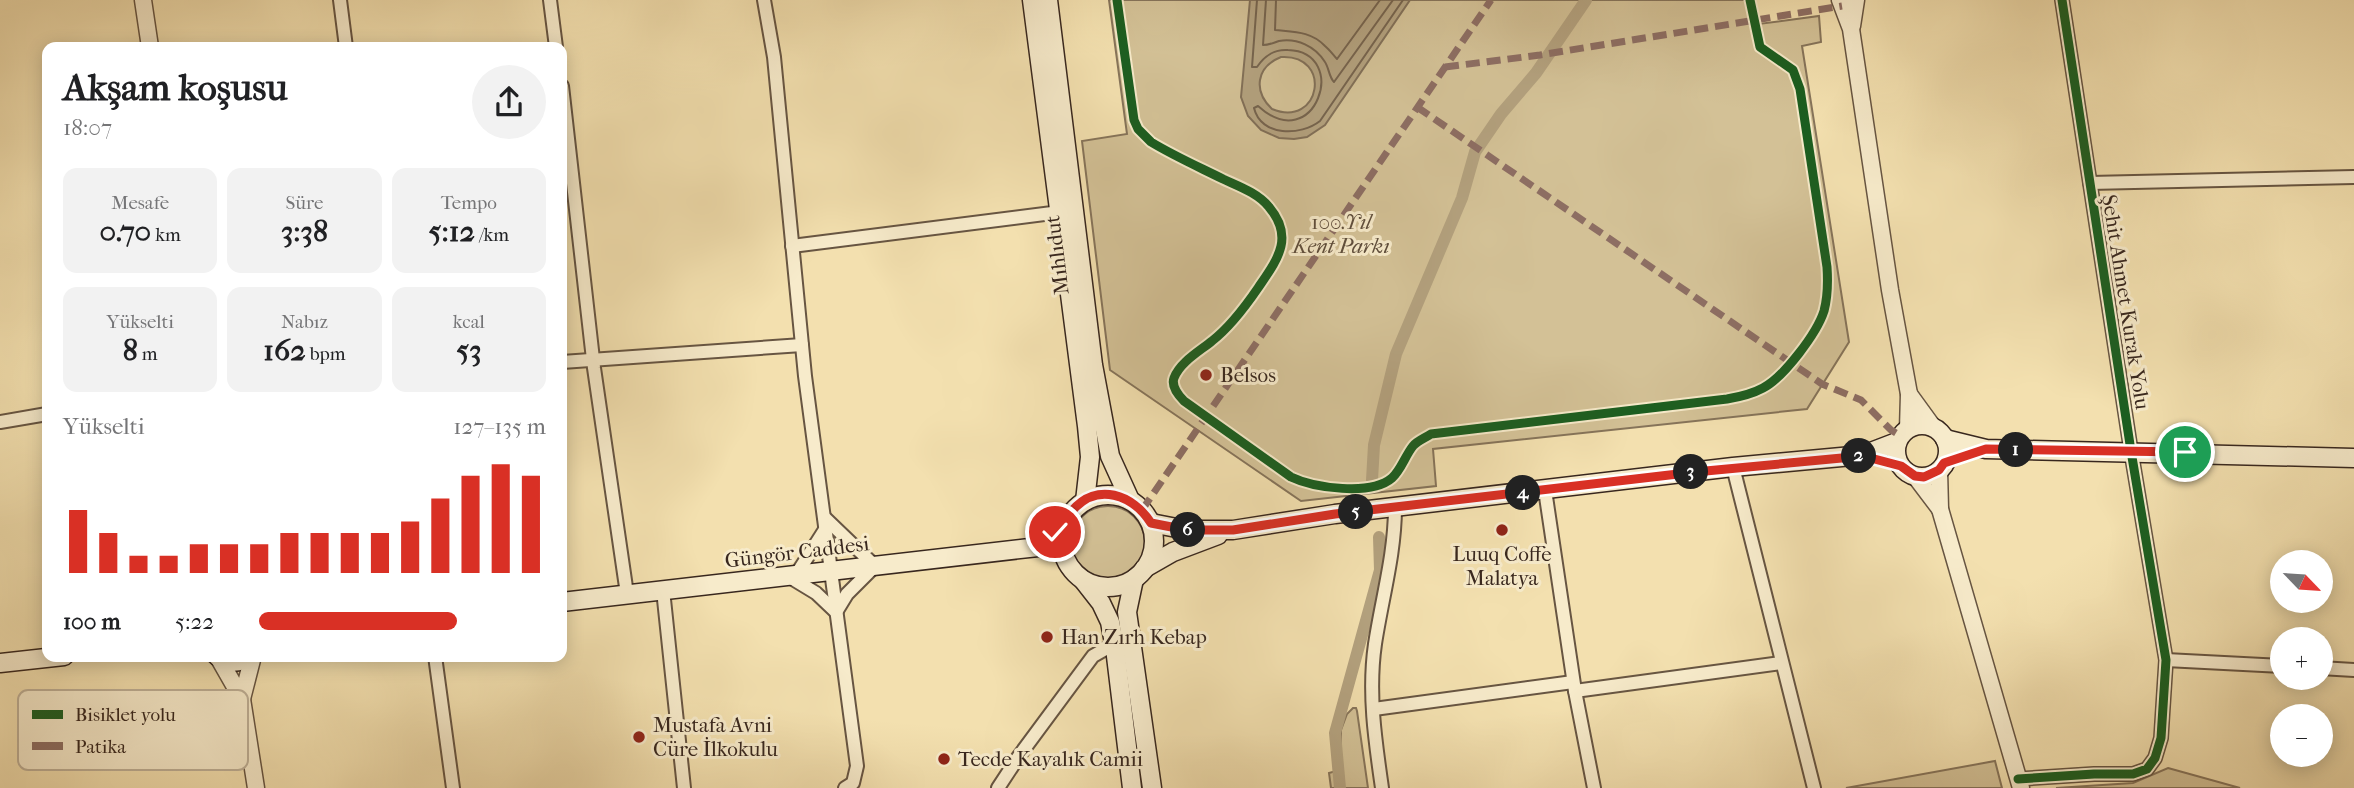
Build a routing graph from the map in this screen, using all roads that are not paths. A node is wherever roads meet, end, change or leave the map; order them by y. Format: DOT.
graph roads {
  1 [pos="143,0"];
  2 [pos="340,0"];
  3 [pos="550,0"];
  4 [pos="764,0"];
  5 [pos="1032,0"];
  6 [pos="1048,0"];
  7 [pos="1840,0"];
  8 [pos="1856,0"];
  9 [pos="2062,0"];
  10 [pos="1852,29"];
  11 [pos="149,42"];
  12 [pos="345,42"];
  13 [pos="555,42"];
  14 [pos="567,130"];
  15 [pos="2354,177"];
  16 [pos="2091,183"];
  17 [pos="1060,212"];
  18 [pos="793,246"];
  19 [pos="802,345"];
  20 [pos="593,360"];
  21 [pos="567,362"];
  22 [pos="1909,394"];
  23 [pos="42,415"];
  24 [pos="0,422"];
  25 [pos="1939,433"];
  26 [pos="1903,435"];
  27 [pos="1986,449"];
  28 [pos="2131,451"];
  29 [pos="1863,456"];
  30 [pos="2354,458"];
  31 [pos="1733,467"];
  32 [pos="1942,467"];
  33 [pos="1908,471"];
  34 [pos="1545,490"];
  35 [pos="1085,500"];
  36 [pos="1130,500"];
  37 [pos="1395,507"];
  38 [pos="1940,509"];
  39 [pos="825,522"];
  40 [pos="1151,523"];
  41 [pos="1065,524"];
  42 [pos="1233,530"];
  43 [pos="1038,547"];
  44 [pos="1069,565"];
  45 [pos="875,566"];
  46 [pos="832,571"];
  47 [pos="1140,573"];
  48 [pos="792,576"];
  49 [pos="1083,580"];
  50 [pos="663,590"];
  51 [pos="627,594"];
  52 [pos="567,601"];
  53 [pos="836,612"];
  54 [pos="1114,644"];
  55 [pos="42,658"];
  56 [pos="2166,660"];
  57 [pos="221,662"];
  58 [pos="250,662"];
  59 [pos="436,662"];
  60 [pos="0,663"];
  61 [pos="1781,663"];
  62 [pos="2270,665"];
  63 [pos="2333,669"];
  64 [pos="2354,670"];
  65 [pos="1574,686"];
  66 [pos="237,690"];
  67 [pos="244,690"];
  68 [pos="1374,709"];
  69 [pos="248,737"];
  70 [pos="2020,784"];
  71 [pos="256,788"];
  72 [pos="453,788"];
  73 [pos="684,788"];
  74 [pos="845,788"];
  75 [pos="998,788"];
  76 [pos="1132,788"];
  77 [pos="1152,788"];
  78 [pos="1381,788"];
  79 [pos="1594,788"];
  80 [pos="1814,788"];
  1 -- 11 [label="street"];
  2 -- 12 [label="street"];
  3 -- 13 [label="street"];
  4 -- 18 [label="street"];
  5 -- 17 [label="main road, Mıhlıdut"];
  6 -- 36 [label="main road, Mıhlıdut"];
  7 -- 10 [label="street"];
  8 -- 10 [label="street"];
  9 -- 16 [label="street, Şehit Ahmet Kurak Yolu"];
  10 -- 22 [label="street"];
  14 -- 20 [label="street"];
  15 -- 16 [label="street"];
  16 -- 28 [label="street, Şehit Ahmet Kurak Yolu"];
  17 -- 18 [label="street"];
  17 -- 35 [label="main road, Mıhlıdut"];
  18 -- 19 [label="street"];
  19 -- 20 [label="street"];
  19 -- 39 [label="street"];
  20 -- 21 [label="street"];
  20 -- 51 [label="street"];
  22 -- 25 [label="street"];
  22 -- 26 [label="street"];
  23 -- 24 [label="street"];
  25 -- 26 [label="main road"];
  25 -- 27 [label="main road"];
  25 -- 32 [label="main road"];
  26 -- 29 [label="main road"];
  26 -- 33 [label="main road"];
  27 -- 28 [label="main road"];
  27 -- 32 [label="main road"];
  28 -- 30 [label="main road"];
  28 -- 56 [label="street, Şehit Ahmet Kurak Yolu"];
  29 -- 31 [label="main road"];
  29 -- 33 [label="main road"];
  31 -- 34 [label="main road"];
  31 -- 61 [label="street"];
  32 -- 33 [label="main road"];
  32 -- 38 [label="street"];
  33 -- 38 [label="street"];
  34 -- 37 [label="main road"];
  34 -- 65 [label="street"];
  35 -- 36 [label="main road"];
  35 -- 41 [label="main road"];
  36 -- 40 [label="main road"];
  37 -- 42 [label="main road"];
  37 -- 68 [label="street"];
  38 -- 70 [label="street"];
  39 -- 45 [label="street"];
  39 -- 46 [label="street"];
  39 -- 48 [label="street"];
  40 -- 42 [label="main road"];
  40 -- 47 [label="main road"];
  41 -- 43 [label="main road"];
  41 -- 44 [label="main road"];
  42 -- 47 [label="main road"];
  43 -- 44 [label="main road"];
  43 -- 45 [label="main road, Güngör Caddesi"];
  44 -- 49 [label="main road"];
  45 -- 46 [label="main road, Güngör Caddesi"];
  45 -- 53 [label="street"];
  46 -- 48 [label="main road, Güngör Caddesi"];
  46 -- 53 [label="street"];
  47 -- 49 [label="main road"];
  47 -- 77 [label="main road"];
  48 -- 50 [label="main road, Güngör Caddesi"];
  48 -- 53 [label="street"];
  49 -- 54 [label="main road"];
  50 -- 51 [label="main road, Güngör Caddesi"];
  50 -- 73 [label="street"];
  51 -- 52 [label="main road, Güngör Caddesi"];
  53 -- 74 [label="street"];
  54 -- 75 [label="street"];
  54 -- 76 [label="main road"];
  55 -- 60 [label="main road"];
  56 -- 62 [label="street"];
  56 -- 70 [label="street, Şehit Ahmet Kurak Yolu"];
  57 -- 66 [label="street"];
  58 -- 67 [label="street"];
  59 -- 72 [label="street"];
  61 -- 65 [label="street"];
  61 -- 80 [label="street"];
  63 -- 64 [label="street"];
  65 -- 68 [label="street"];
  65 -- 79 [label="street"];
  68 -- 78 [label="street"];
  69 -- 71 [label="street"];
}
